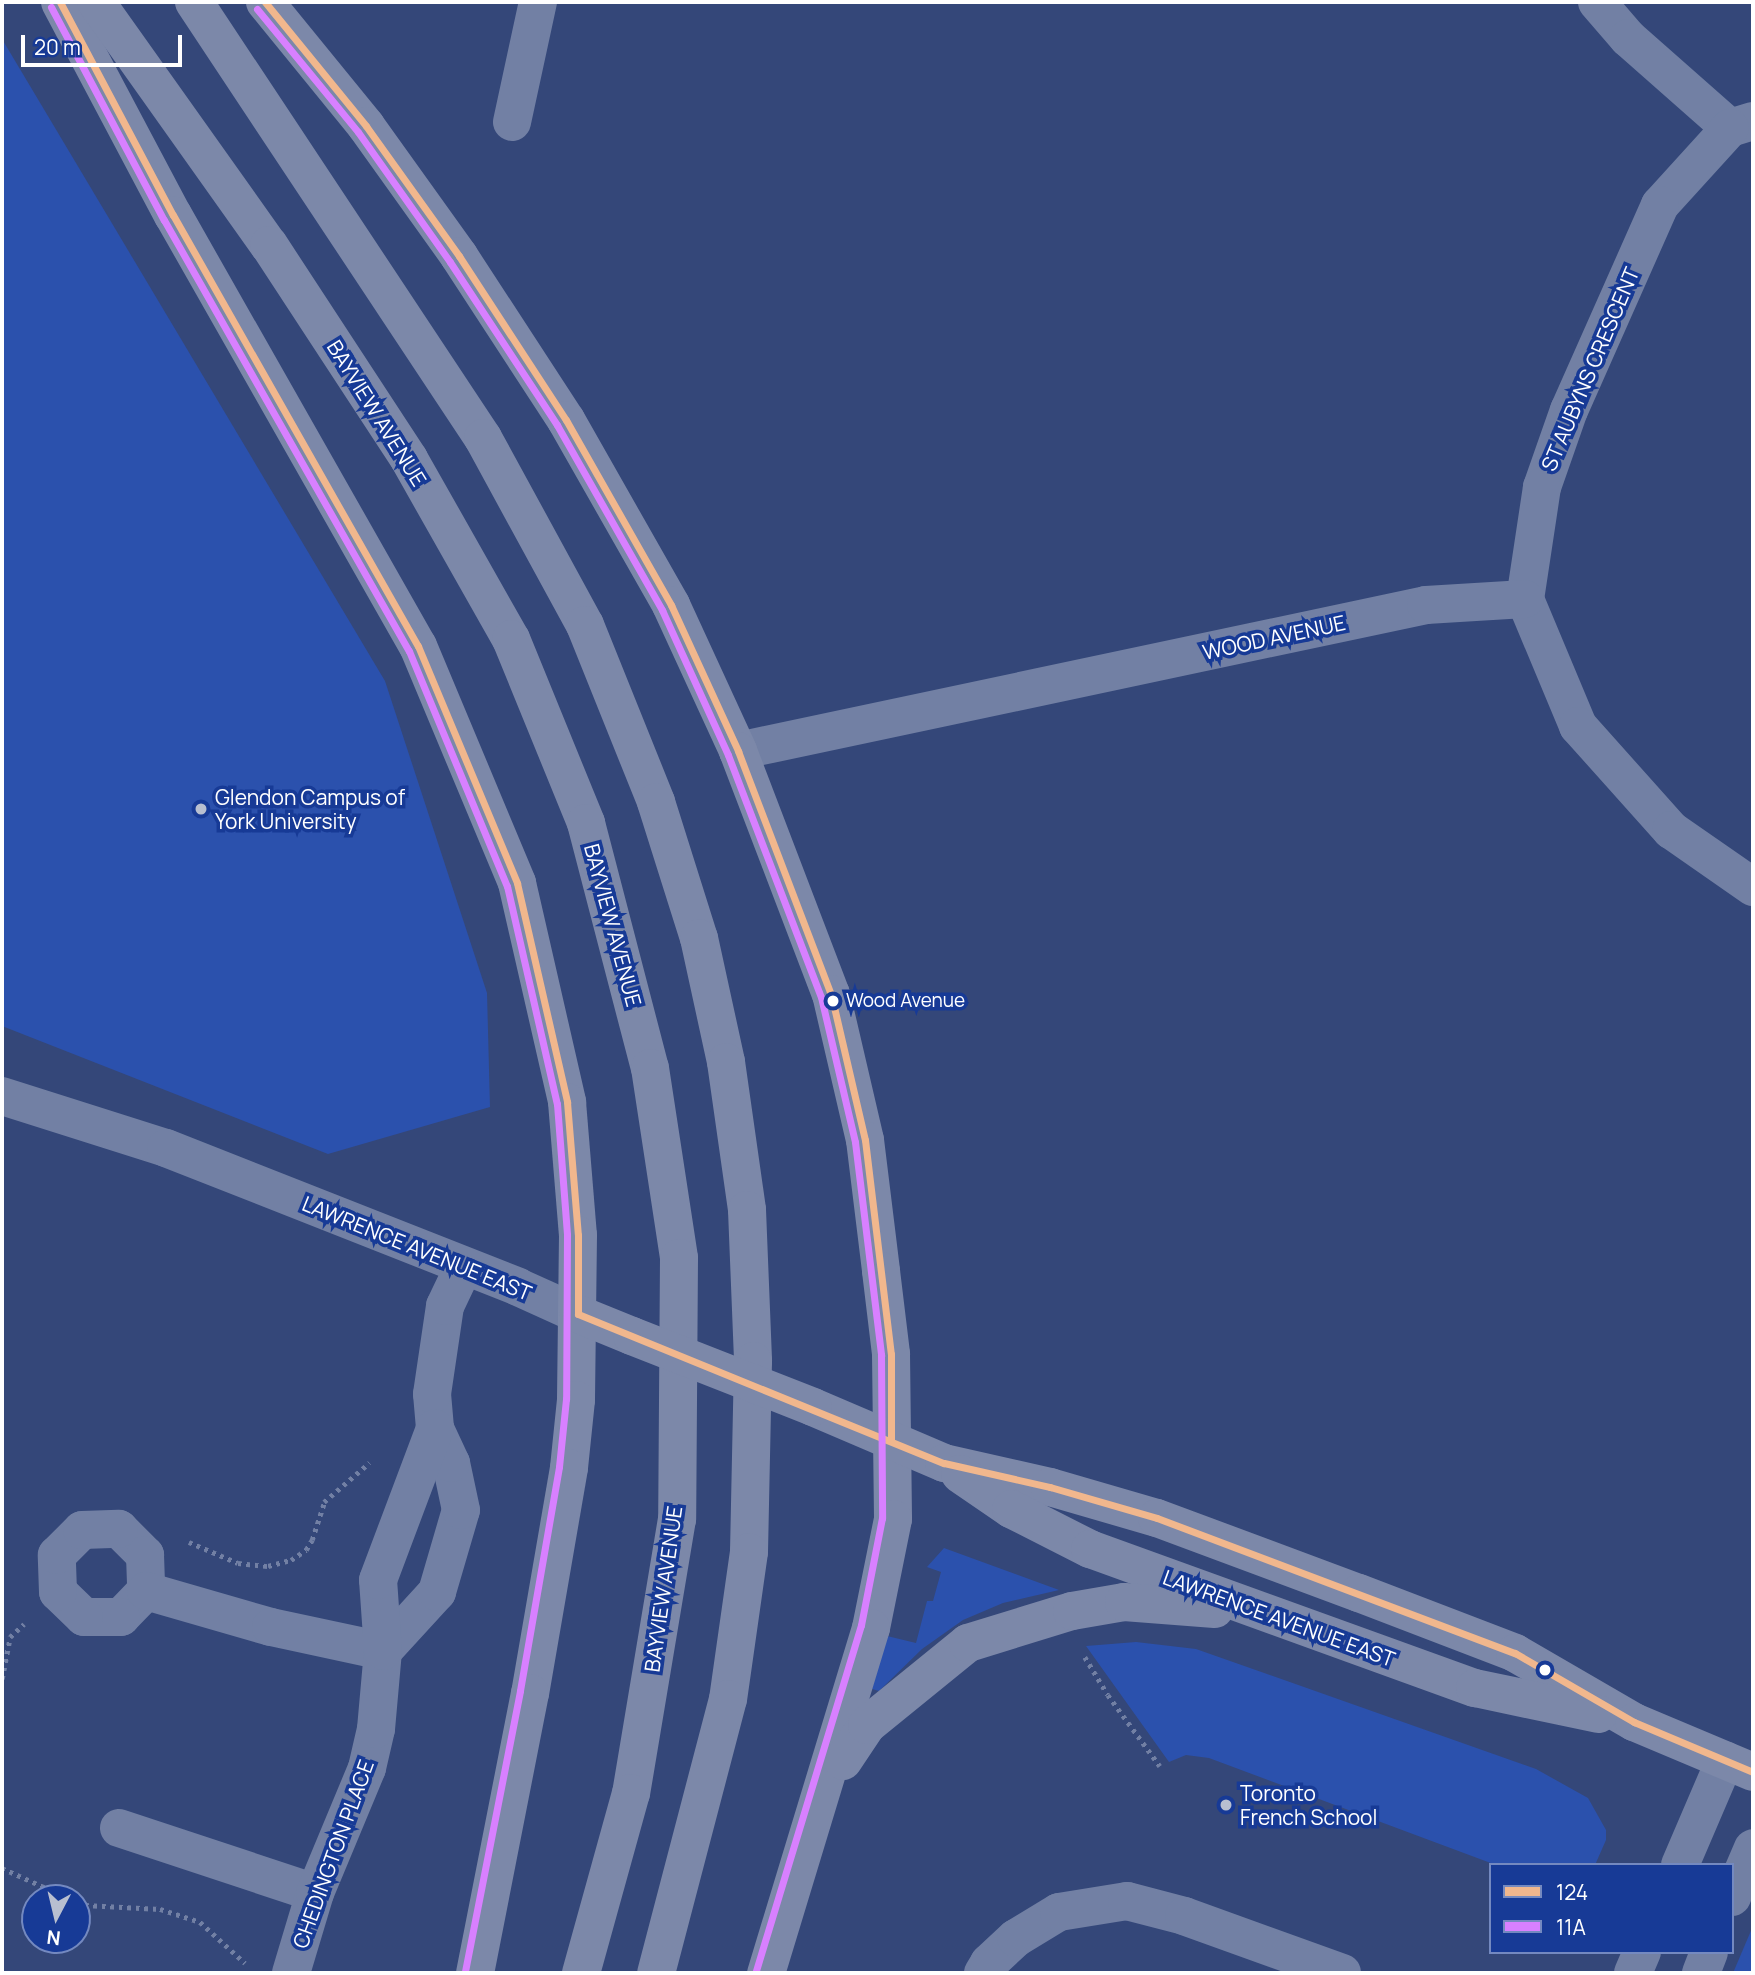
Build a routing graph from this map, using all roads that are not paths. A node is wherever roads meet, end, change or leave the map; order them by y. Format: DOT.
graph roads {
  1 [pos="60,2"];
  2 [pos="96,2"];
  3 [pos="194,2"];
  4 [pos="265,2"];
  5 [pos="538,2"];
  6 [pos="1597,2"];
  7 [pos="512,122"];
  8 [pos="1742,125"];
  9 [pos="1525,599"];
  10 [pos="738,751"];
  11 [pos="1753,887"];
  12 [pos="2,1096"];
  13 [pos="464,1266"];
  14 [pos="578,1314"];
  15 [pos="435,1428"];
  16 [pos="891,1440"];
  17 [pos="944,1463"];
  18 [pos="146,1591"];
  19 [pos="1264,1614"];
  20 [pos="383,1651"];
  21 [pos="1634,1722"];
  22 [pos="1739,1766"];
  23 [pos="824,1789"];
  24 [pos="119,1828"];
  25 [pos="1753,1848"];
  26 [pos="1681,1863"];
  27 [pos="315,1893"];
  28 [pos="1734,1893"];
  29 [pos="1641,1954"];
  30 [pos="1708,1954"];
  31 [pos="291,1973"];
  32 [pos="475,1973"];
  33 [pos="582,1973"];
  34 [pos="656,1973"];
  35 [pos="766,1973"];
  36 [pos="983,1973"];
  37 [pos="1342,1973"];
  38 [pos="1633,1973"];
  39 [pos="1701,1973"];
  1 -- 14 [label="main road"];
  2 -- 33 [label="main road, BAYVIEW AVENUE"];
  3 -- 34 [label="main road"];
  4 -- 10 [label="main road"];
  5 -- 7 [label="street"];
  6 -- 8 [label="street"];
  8 -- 9 [label="street, ST AUBYNS CRESCENT"];
  9 -- 10 [label="street, WOOD AVENUE"];
  9 -- 11 [label="street"];
  10 -- 16 [label="main road"];
  12 -- 13 [label="street, LAWRENCE AVENUE EAST"];
  13 -- 14 [label="street, LAWRENCE AVENUE EAST"];
  13 -- 15 [label="street, CHEDINGTON PLACE"];
  14 -- 16 [label="main road, LAWRENCE AVENUE EAST, bridge"];
  14 -- 32 [label="main road"];
  15 -- 20 [label="street, CHEDINGTON PLACE"];
  15 -- 20 [label="street, CHEDINGTON PLACE"];
  16 -- 17 [label="main road, LAWRENCE AVENUE EAST"];
  16 -- 23 [label="main road"];
  17 -- 19 [label="main road, LAWRENCE AVENUE EAST"];
  17 -- 21 [label="main road, LAWRENCE AVENUE EAST"];
  18 -- 18 [label="street"];
  18 -- 20 [label="street"];
  19 -- 21 [label="main road, LAWRENCE AVENUE EAST"];
  19 -- 23 [label="main road"];
  20 -- 27 [label="street, CHEDINGTON PLACE"];
  21 -- 22 [label="main road, LAWRENCE AVENUE EAST"];
  22 -- 26 [label="street"];
  23 -- 35 [label="main road"];
  24 -- 27 [label="street"];
  25 -- 28 [label="street"];
  27 -- 31 [label="street, CHEDINGTON PLACE"];
  29 -- 38 [label="street"];
  30 -- 39 [label="street"];
  36 -- 37 [label="street"];
}
